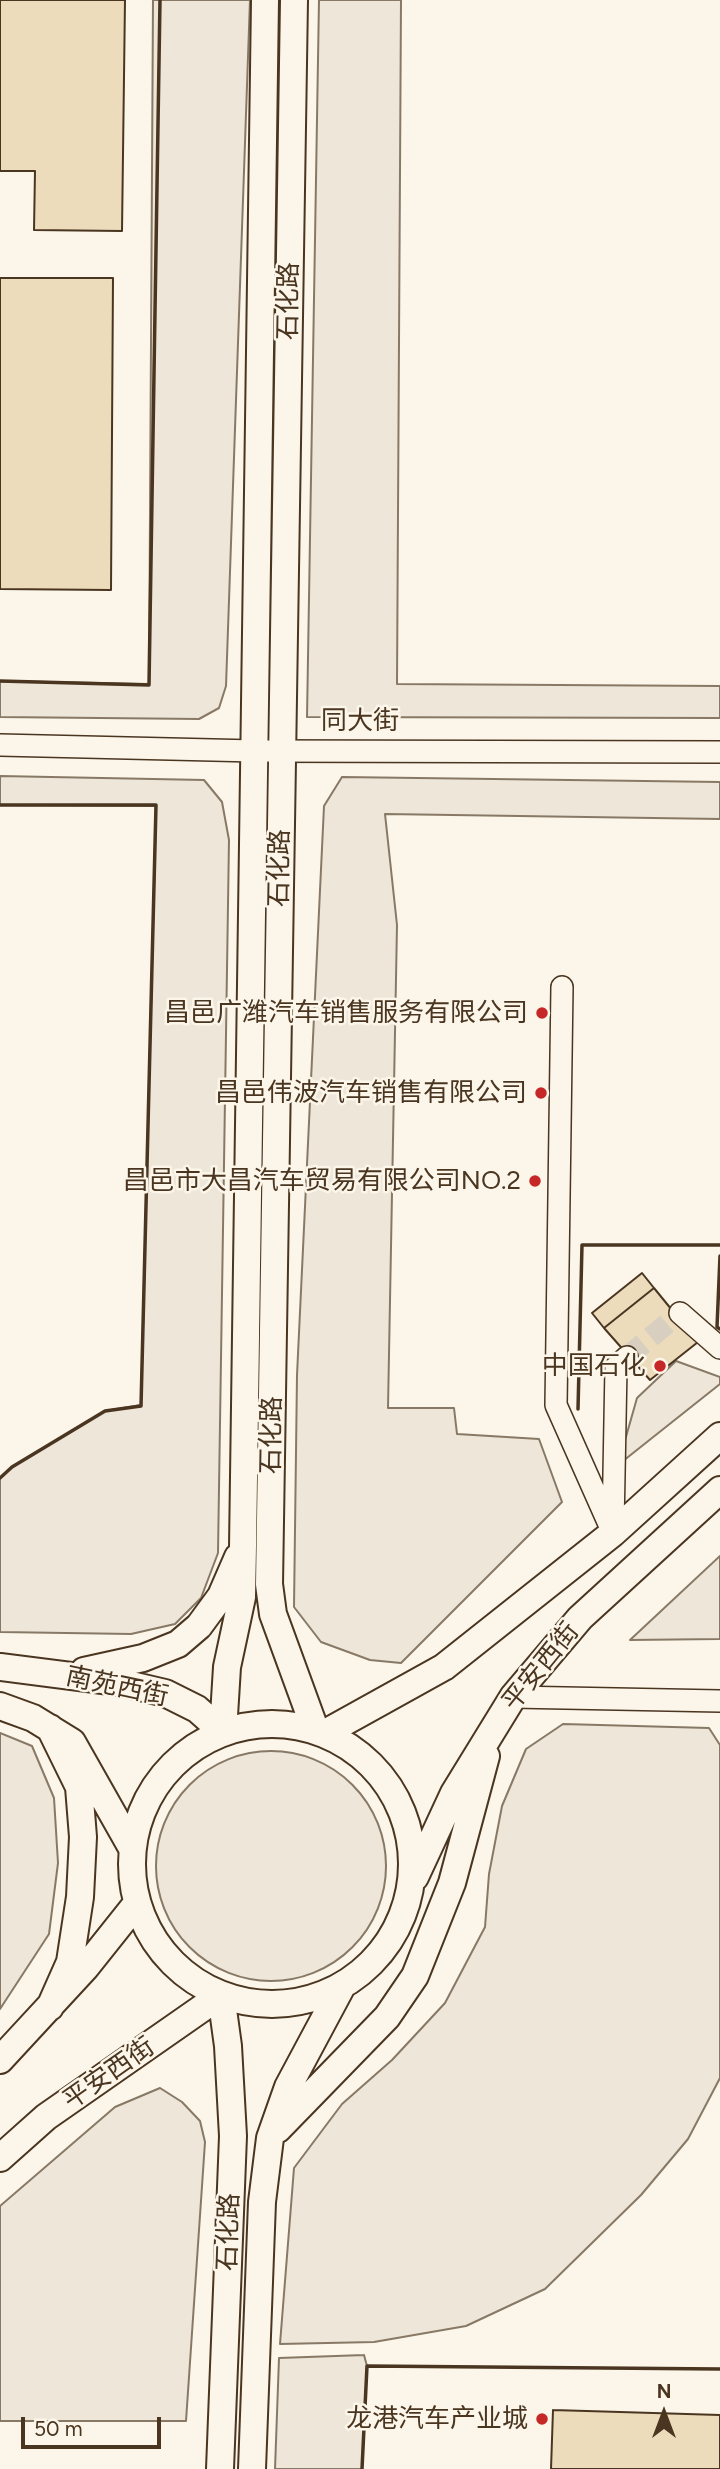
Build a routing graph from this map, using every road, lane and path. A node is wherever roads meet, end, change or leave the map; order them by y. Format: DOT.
graph roads {
  1 [pos="265,0"];
  2 [pos="294,0"];
  3 [pos="0,745"];
  4 [pos="282,749"];
  5 [pos="255,751"];
  6 [pos="720,752"];
  7 [pos="562,987"];
  8 [pos="680,1313"];
  9 [pos="720,1348"];
  10 [pos="627,1357"];
  11 [pos="720,1436"];
  12 [pos="720,1490"];
  13 [pos="613,1532"];
  14 [pos="243,1546"];
  15 [pos="0,1667"];
  16 [pos="65,1675"];
  17 [pos="513,1697"];
  18 [pos="720,1701"];
  19 [pos="0,1706"];
  20 [pos="50,1728"];
  21 [pos="493,1730"];
  22 [pos="320,1731"];
  23 [pos="223,1732"];
  24 [pos="132,1848"];
  25 [pos="412,1883"];
  26 [pos="137,1903"];
  27 [pos="342,1986"];
  28 [pos="222,1995"];
  29 [pos="50,2007"];
  30 [pos="0,2060"];
  31 [pos="270,2138"];
  32 [pos="0,2158"];
  33 [pos="220,2469"];
  34 [pos="251,2469"];
  1 -- 5 [label="main road, 石化路"];
  2 -- 4 [label="main road, 石化路"];
  3 -- 5 [label="street, 同大街"];
  4 -- 5 [label="street, 同大街"];
  4 -- 6 [label="street, 同大街"];
  4 -- 22 [label="main road, 石化路"];
  5 -- 14 [label="main road, 石化路"];
  7 -- 13 [label="street"];
  8 -- 9 [label="street"];
  10 -- 13 [label="street"];
  11 -- 13 [label="main road, 平安西街"];
  12 -- 17 [label="main road, 平安西街"];
  13 -- 22 [label="main road, 平安西街"];
  14 -- 16 [label="main road"];
  14 -- 23 [label="main road, 石化路"];
  15 -- 16 [label="main road, 南苑西街"];
  16 -- 23 [label="main road, 南苑西街"];
  17 -- 18 [label="street"];
  17 -- 21 [label="main road, 平安西街"];
  19 -- 20 [label="main road, 南苑西街"];
  20 -- 24 [label="main road, 南苑西街"];
  20 -- 29 [label="main road"];
  21 -- 25 [label="main road, 平安西街"];
  21 -- 31 [label="main road"];
  22 -- 23 [label="main road"];
  22 -- 25 [label="main road"];
  23 -- 24 [label="main road"];
  24 -- 26 [label="main road"];
  25 -- 27 [label="main road"];
  26 -- 28 [label="main road"];
  26 -- 29 [label="main road"];
  27 -- 28 [label="main road"];
  27 -- 31 [label="main road"];
  28 -- 32 [label="main road, 平安西街"];
  28 -- 33 [label="main road, 石化路"];
  29 -- 30 [label="main road"];
  31 -- 34 [label="main road"];
}
